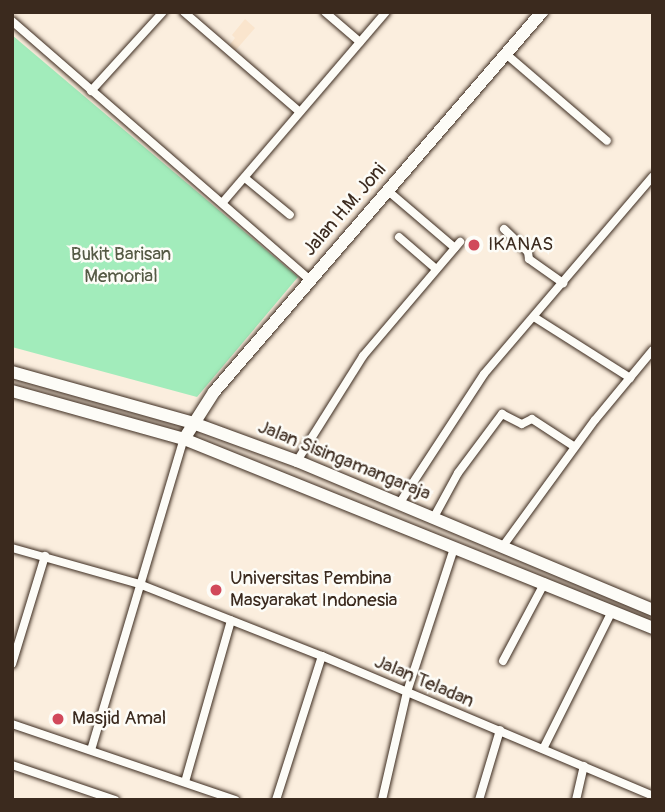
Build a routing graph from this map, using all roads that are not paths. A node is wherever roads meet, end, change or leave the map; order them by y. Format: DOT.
graph roads {
  1 [pos="163,12"];
  2 [pos="184,12"];
  3 [pos="325,12"];
  4 [pos="386,12"];
  5 [pos="542,12"];
  6 [pos="12,21"];
  7 [pos="360,42"];
  8 [pos="506,54"];
  9 [pos="91,91"];
  10 [pos="300,112"];
  11 [pos="607,141"];
  12 [pos="653,176"];
  13 [pos="245,178"];
  14 [pos="387,190"];
  15 [pos="223,202"];
  16 [pos="290,215"];
  17 [pos="504,229"];
  18 [pos="399,237"];
  19 [pos="436,270"];
  20 [pos="310,280"];
  21 [pos="563,283"];
  22 [pos="534,317"];
  23 [pos="653,350"];
  24 [pos="649,362"];
  25 [pos="12,372"];
  26 [pos="630,378"];
  27 [pos="12,391"];
  28 [pos="193,423"];
  29 [pos="184,439"];
  30 [pos="575,447"];
  31 [pos="297,461"];
  32 [pos="399,504"];
  33 [pos="434,517"];
  34 [pos="503,546"];
  35 [pos="12,548"];
  36 [pos="454,548"];
  37 [pos="45,556"];
  38 [pos="545,582"];
  39 [pos="139,584"];
  40 [pos="653,610"];
  41 [pos="612,611"];
  42 [pos="231,620"];
  43 [pos="653,628"];
  44 [pos="322,656"];
  45 [pos="503,661"];
  46 [pos="12,664"];
  47 [pos="407,692"];
  48 [pos="12,724"];
  49 [pos="499,730"];
  50 [pos="543,749"];
  51 [pos="91,750"];
  52 [pos="12,765"];
  53 [pos="584,766"];
  54 [pos="185,782"];
  55 [pos="653,796"];
  56 [pos="115,800"];
  57 [pos="235,800"];
  58 [pos="276,800"];
  59 [pos="382,800"];
  60 [pos="479,800"];
  61 [pos="576,800"];
  1 -- 9 [label="street"];
  2 -- 10 [label="street"];
  3 -- 7 [label="street"];
  4 -- 7 [label="street"];
  5 -- 8 [label="main road, Jalan H.M. Joni"];
  6 -- 9 [label="street"];
  7 -- 10 [label="street"];
  8 -- 11 [label="street"];
  8 -- 14 [label="main road, Jalan H.M. Joni"];
  9 -- 15 [label="street"];
  10 -- 13 [label="street"];
  12 -- 21 [label="street"];
  13 -- 15 [label="street"];
  13 -- 16 [label="street"];
  14 -- 19 [label="street"];
  14 -- 20 [label="main road, Jalan H.M. Joni"];
  15 -- 20 [label="street"];
  17 -- 21 [label="street"];
  18 -- 19 [label="street"];
  19 -- 31 [label="street"];
  20 -- 28 [label="main road, Jalan H.M. Joni"];
  21 -- 22 [label="street"];
  22 -- 26 [label="street"];
  22 -- 32 [label="street"];
  23 -- 24 [label="street"];
  24 -- 26 [label="street"];
  25 -- 28 [label="main road, Jalan Sisingamangaraja"];
  26 -- 30 [label="street"];
  27 -- 29 [label="main road, Jalan Sisingamangaraja"];
  28 -- 29 [label="main road, Jalan H.M. Joni"];
  28 -- 31 [label="main road, Jalan Sisingamangaraja"];
  29 -- 36 [label="main road, Jalan Sisingamangaraja"];
  29 -- 39 [label="street"];
  30 -- 33 [label="street"];
  30 -- 34 [label="street"];
  31 -- 32 [label="main road, Jalan Sisingamangaraja"];
  32 -- 33 [label="main road, Jalan Sisingamangaraja"];
  33 -- 34 [label="main road, Jalan Sisingamangaraja"];
  34 -- 40 [label="main road, Jalan Sisingamangaraja"];
  35 -- 37 [label="street, Jalan Teladan"];
  36 -- 38 [label="main road, Jalan Sisingamangaraja"];
  36 -- 47 [label="street"];
  37 -- 39 [label="street, Jalan Teladan"];
  37 -- 46 [label="street"];
  38 -- 41 [label="main road, Jalan Sisingamangaraja"];
  38 -- 45 [label="street"];
  39 -- 42 [label="street, Jalan Teladan"];
  39 -- 51 [label="street"];
  41 -- 43 [label="main road, Jalan Sisingamangaraja"];
  41 -- 50 [label="street"];
  42 -- 44 [label="street, Jalan Teladan"];
  42 -- 54 [label="street"];
  44 -- 47 [label="street, Jalan Teladan"];
  44 -- 58 [label="street"];
  47 -- 49 [label="street, Jalan Teladan"];
  47 -- 59 [label="street"];
  48 -- 51 [label="street"];
  49 -- 50 [label="street, Jalan Teladan"];
  49 -- 60 [label="street"];
  50 -- 53 [label="street, Jalan Teladan"];
  51 -- 54 [label="street"];
  52 -- 56 [label="street"];
  53 -- 55 [label="street, Jalan Teladan"];
  53 -- 61 [label="street"];
  54 -- 57 [label="street"];
}
